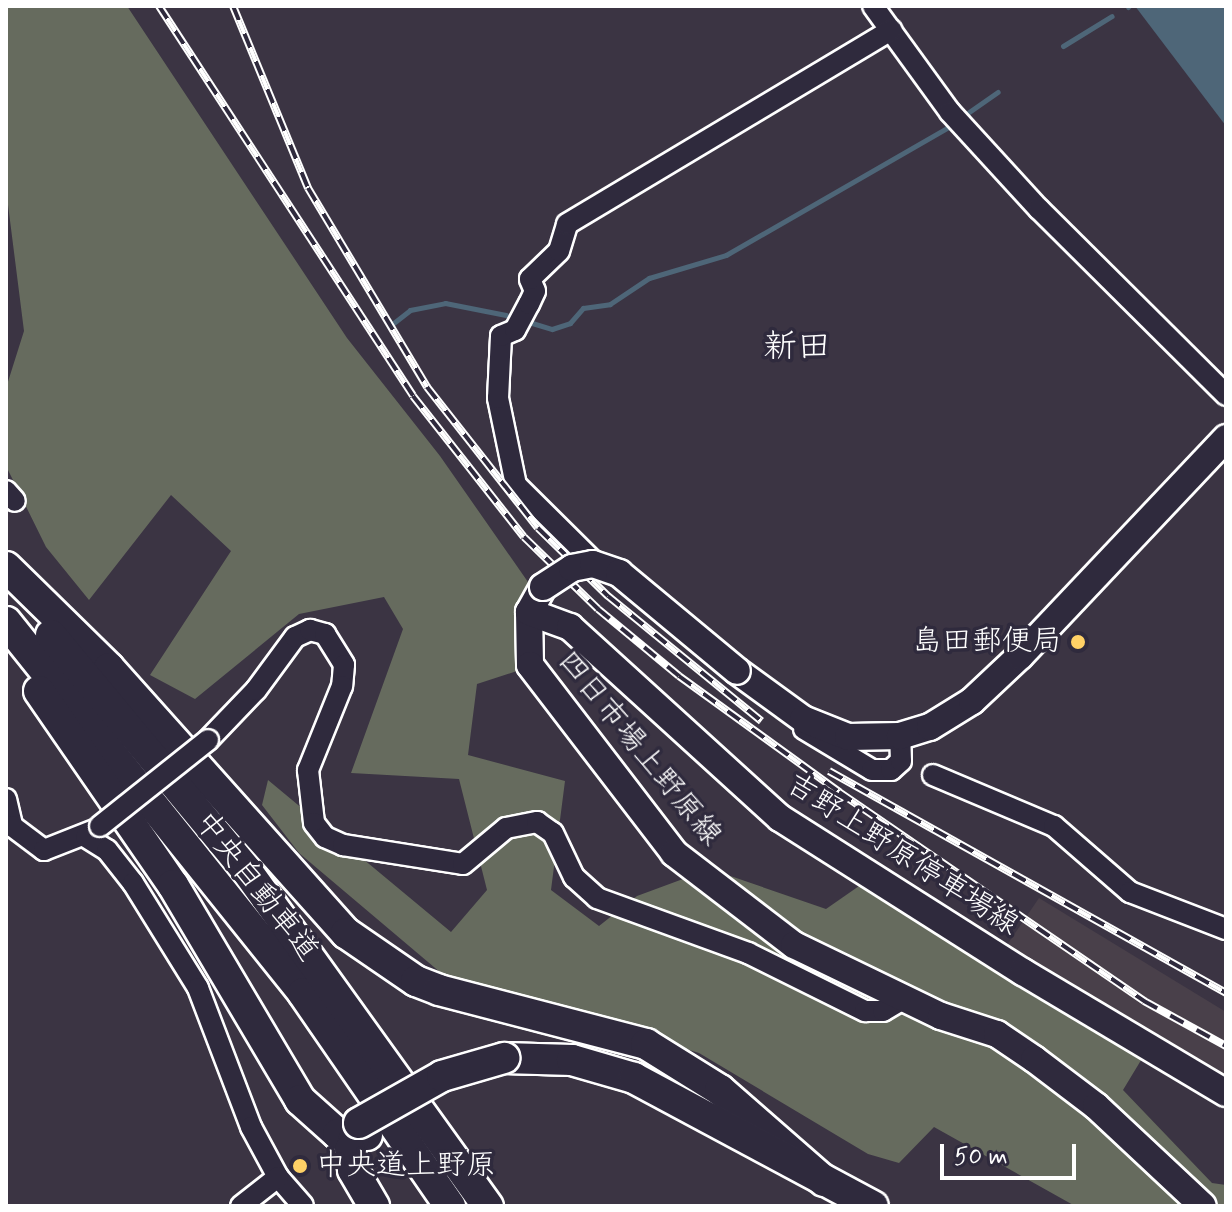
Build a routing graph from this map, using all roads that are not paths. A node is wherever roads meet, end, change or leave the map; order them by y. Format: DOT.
graph roads {
  1 [pos="873,6"];
  2 [pos="891,30"];
  3 [pos="1226,395"];
  4 [pos="1226,438"];
  5 [pos="6,567"];
  6 [pos="6,581"];
  7 [pos="529,612"];
  8 [pos="6,622"];
  9 [pos="6,649"];
  10 [pos="900,736"];
  11 [pos="933,775"];
  12 [pos="6,799"];
  13 [pos="93,832"];
  14 [pos="1226,929"];
  15 [pos="905,998"];
  16 [pos="1226,1093"];
  17 [pos="360,1131"];
  18 [pos="278,1177"];
  19 [pos="826,1194"];
  20 [pos="241,1206"];
  21 [pos="303,1206"];
  22 [pos="374,1206"];
  23 [pos="450,1206"];
  24 [pos="488,1206"];
  25 [pos="873,1206"];
  26 [pos="1203,1206"];
  1 -- 2 [label="street"];
  2 -- 3 [label="street"];
  2 -- 10 [label="street"];
  4 -- 10 [label="main road"];
  5 -- 19 [label="highway"];
  6 -- 24 [label="highway, 中央自動車道"];
  7 -- 10 [label="main road, bridge"];
  7 -- 15 [label="main road, 四日市場上野原線"];
  7 -- 16 [label="main road, 吉野上野原停車場線"];
  8 -- 23 [label="highway, 中央自動車道"];
  9 -- 17 [label="highway"];
  11 -- 14 [label="street"];
  12 -- 13 [label="street"];
  13 -- 15 [label="street, bridge"];
  13 -- 18 [label="street"];
  15 -- 26 [label="main road, 四日市場上野原線"];
  17 -- 19 [label="highway, bridge"];
  17 -- 22 [label="highway"];
  18 -- 20 [label="street"];
  18 -- 21 [label="street"];
  19 -- 25 [label="highway"];
}
